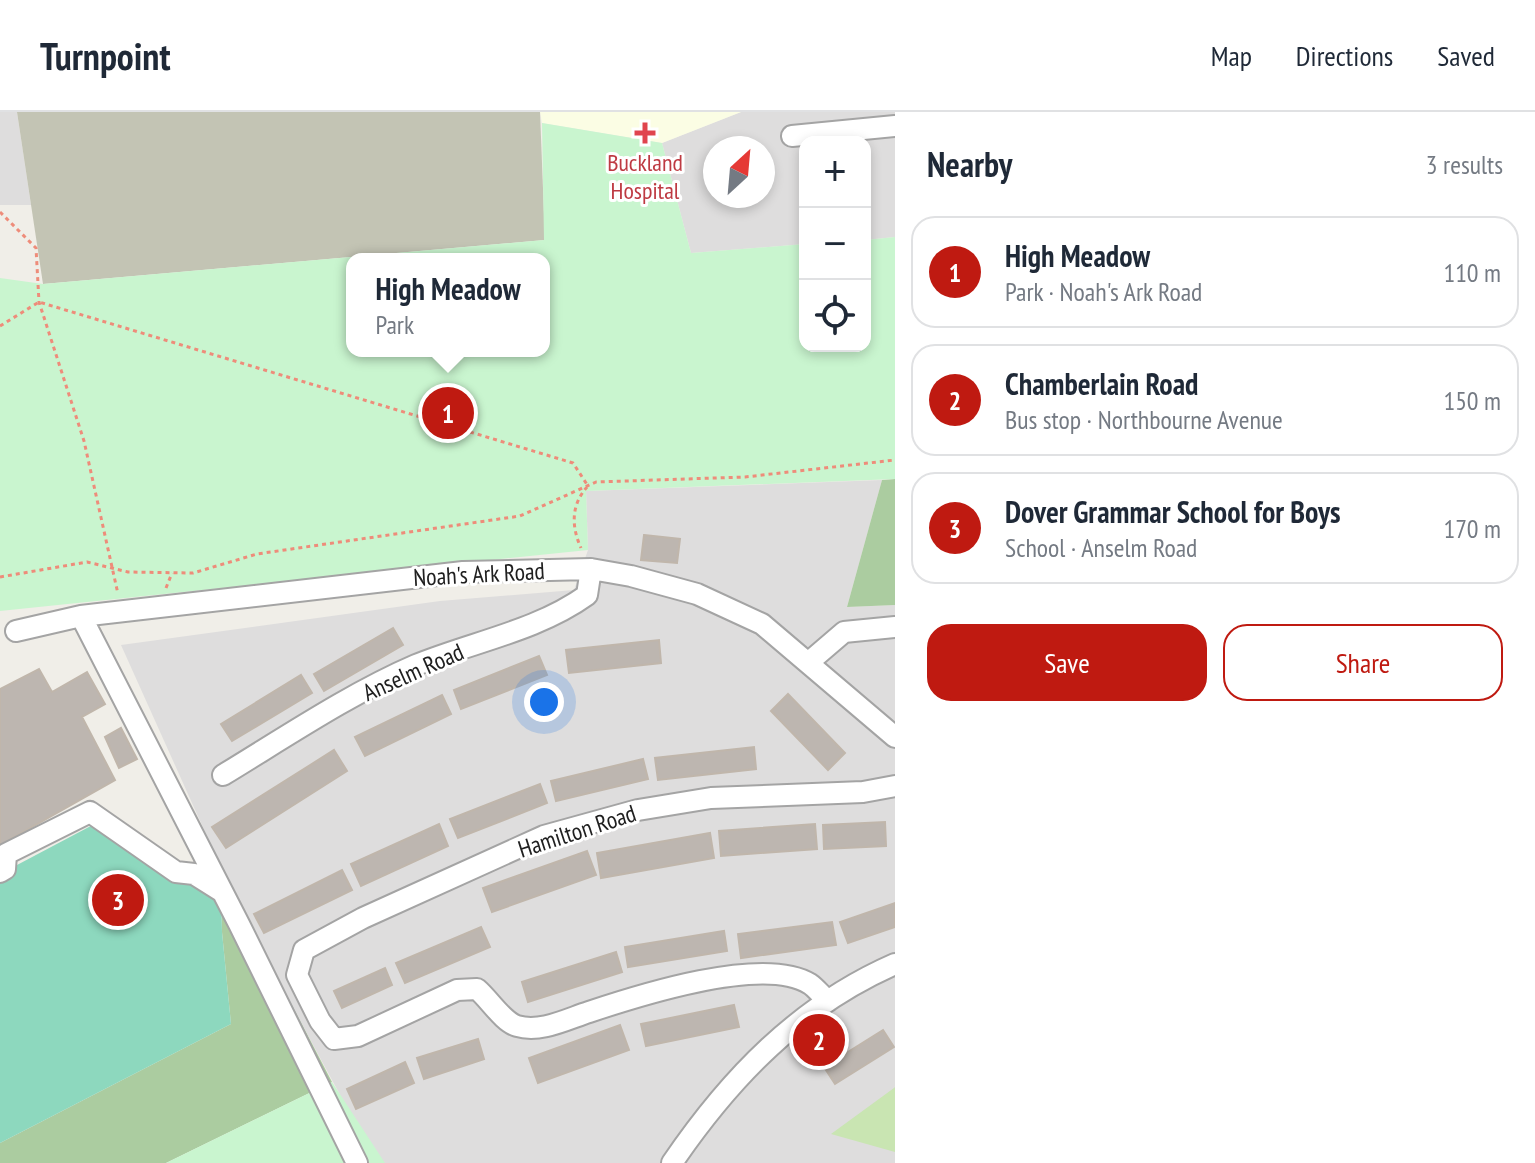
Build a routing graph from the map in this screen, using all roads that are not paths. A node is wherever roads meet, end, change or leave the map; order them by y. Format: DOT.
graph roads {
  1 [pos="895,126"];
  2 [pos="792,136"];
  3 [pos="799,136"];
  4 [pos="832,136"];
  5 [pos="591,569"];
  6 [pos="81,616"];
  7 [pos="895,627"];
  8 [pos="16,631"];
  9 [pos="809,662"];
  10 [pos="895,737"];
  11 [pos="223,775"];
  12 [pos="895,786"];
  13 [pos="0,872"];
  14 [pos="221,891"];
  15 [pos="895,964"];
  16 [pos="828,1001"];
  17 [pos="357,1163"];
  18 [pos="672,1163"];
  1 -- 4 [label="street"];
  2 -- 3 [label="street"];
  5 -- 6 [label="street, Noah's Ark Road"];
  5 -- 9 [label="street, Noah's Ark Road"];
  5 -- 11 [label="street, Anselm Road"];
  6 -- 8 [label="street, Noah's Ark Road"];
  6 -- 14 [label="street"];
  7 -- 9 [label="street"];
  9 -- 10 [label="street, Noah's Ark Road"];
  12 -- 16 [label="street, Hamilton Road"];
  13 -- 14 [label="street"];
  14 -- 17 [label="street"];
  15 -- 16 [label="street"];
  16 -- 18 [label="street"];
}
